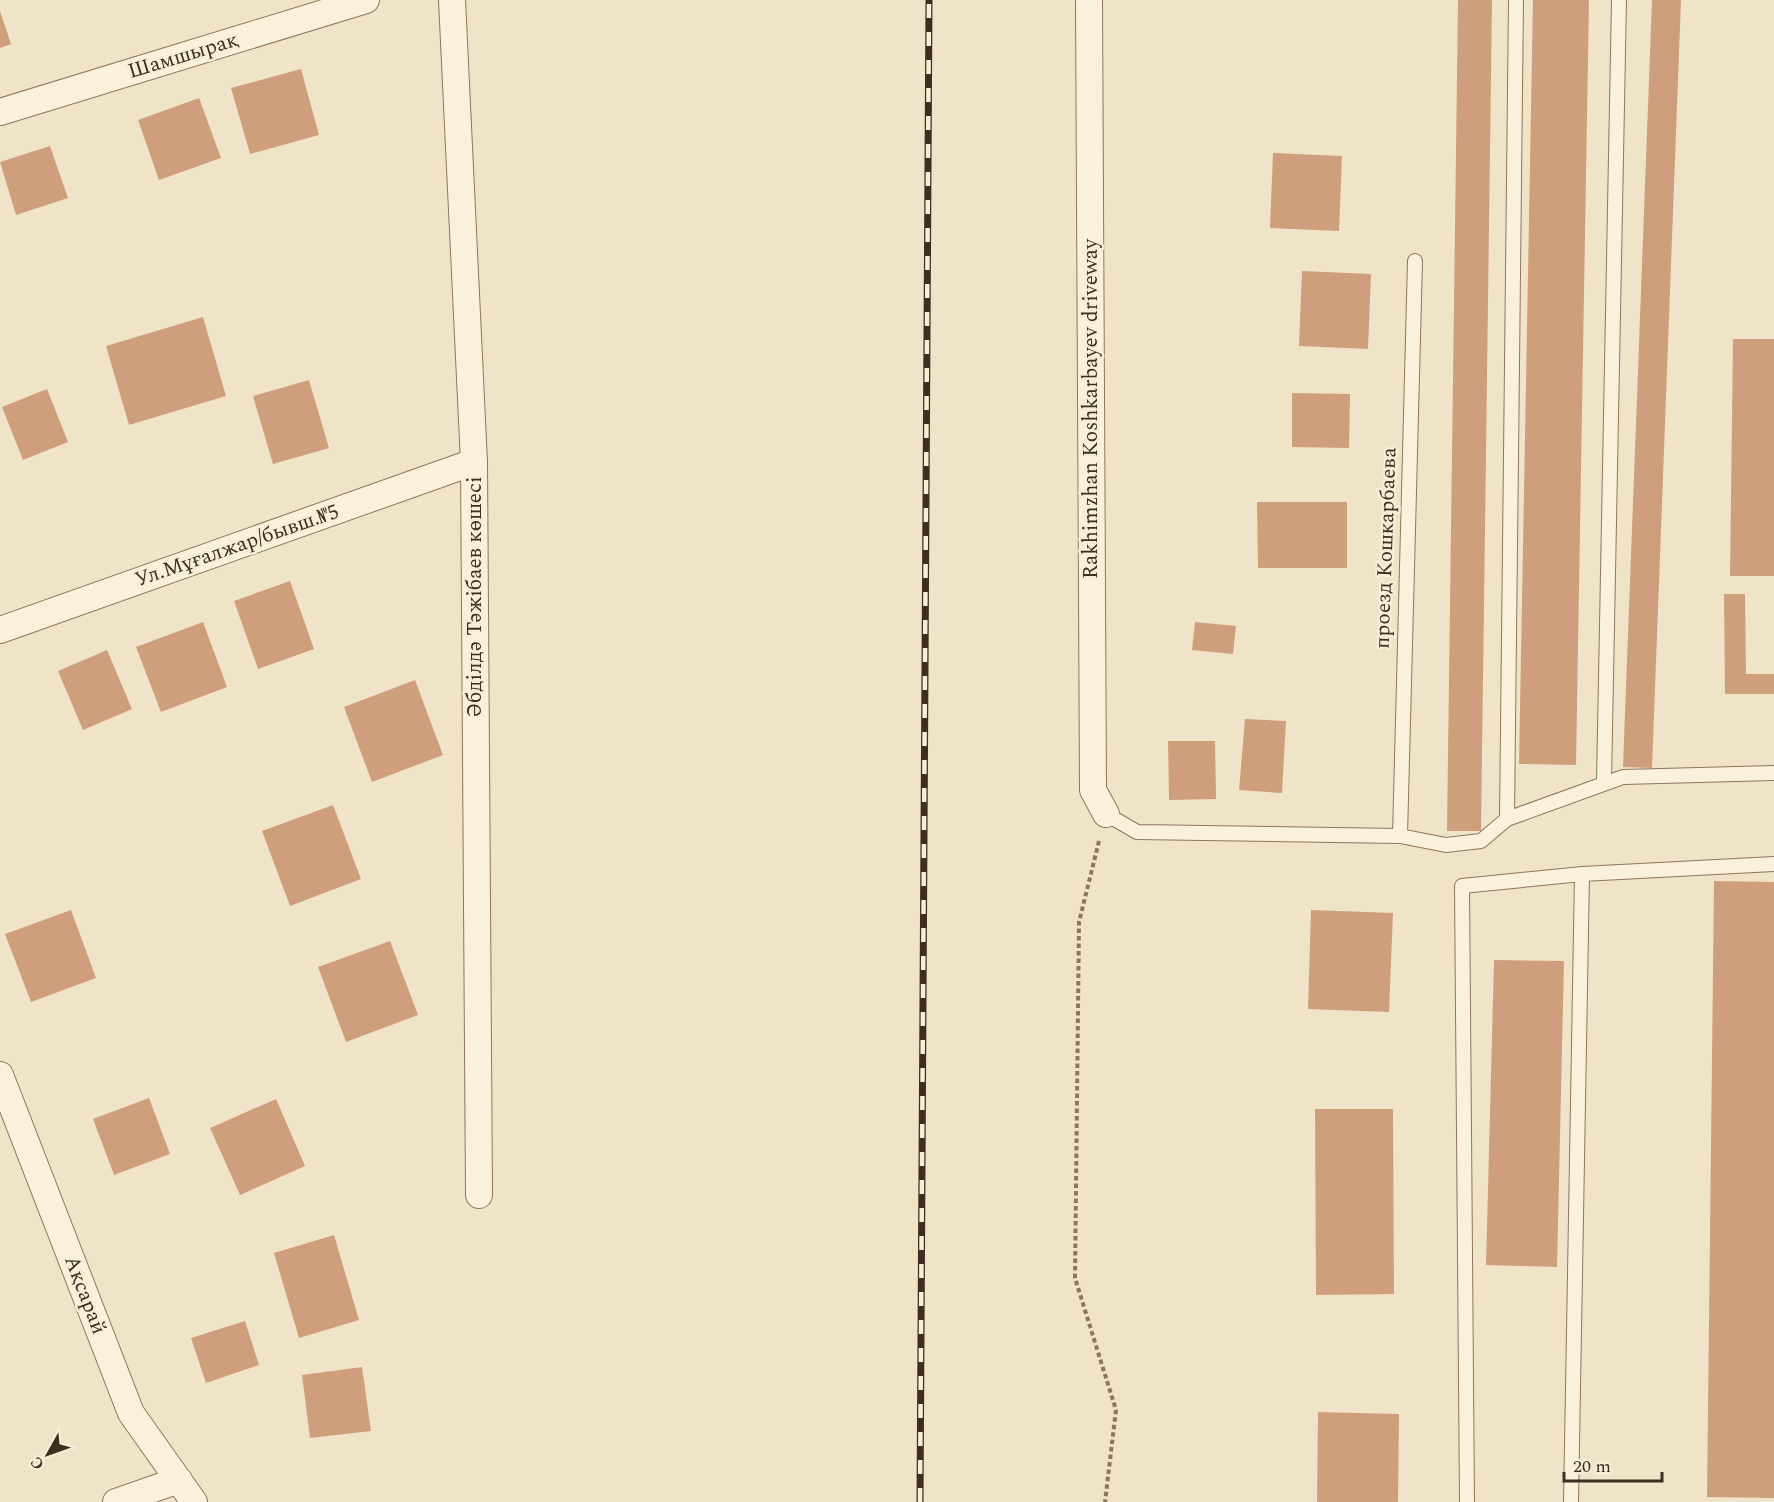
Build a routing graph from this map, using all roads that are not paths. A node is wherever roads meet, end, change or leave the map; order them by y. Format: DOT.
graph roads {
  1 [pos="366,0"];
  2 [pos="452,0"];
  3 [pos="1089,0"];
  4 [pos="1516,0"];
  5 [pos="1619,0"];
  6 [pos="0,112"];
  7 [pos="1415,261"];
  8 [pos="474,462"];
  9 [pos="0,630"];
  10 [pos="1774,773"];
  11 [pos="1604,782"];
  12 [pos="1106,814"];
  13 [pos="1507,819"];
  14 [pos="1400,836"];
  15 [pos="1774,864"];
  16 [pos="1582,874"];
  17 [pos="0,1075"];
  18 [pos="478,1195"];
  19 [pos="179,1480"];
  20 [pos="116,1502"];
  21 [pos="194,1502"];
  22 [pos="1467,1502"];
  23 [pos="1571,1502"];
  1 -- 6 [label="street, Шамшырақ"];
  2 -- 8 [label="street, Әбділдә Тәжібаев көшесі"];
  3 -- 12 [label="street, Rakhimzhan Koshkarbayev driveway"];
  4 -- 13 [label="lane"];
  5 -- 11 [label="lane"];
  7 -- 14 [label="lane, проезд Кошкарбаева"];
  8 -- 9 [label="street, Ул.Мұғалжар/бывш.№5"];
  8 -- 18 [label="street, Әбділдә Тәжібаев көшесі"];
  10 -- 11 [label="lane"];
  11 -- 13 [label="lane"];
  12 -- 14 [label="lane"];
  13 -- 14 [label="lane"];
  15 -- 16 [label="lane"];
  16 -- 22 [label="lane"];
  16 -- 23 [label="lane"];
  17 -- 19 [label="street, Ақсарай"];
  19 -- 20 [label="street"];
  19 -- 21 [label="street, Ақсарай"];
}
